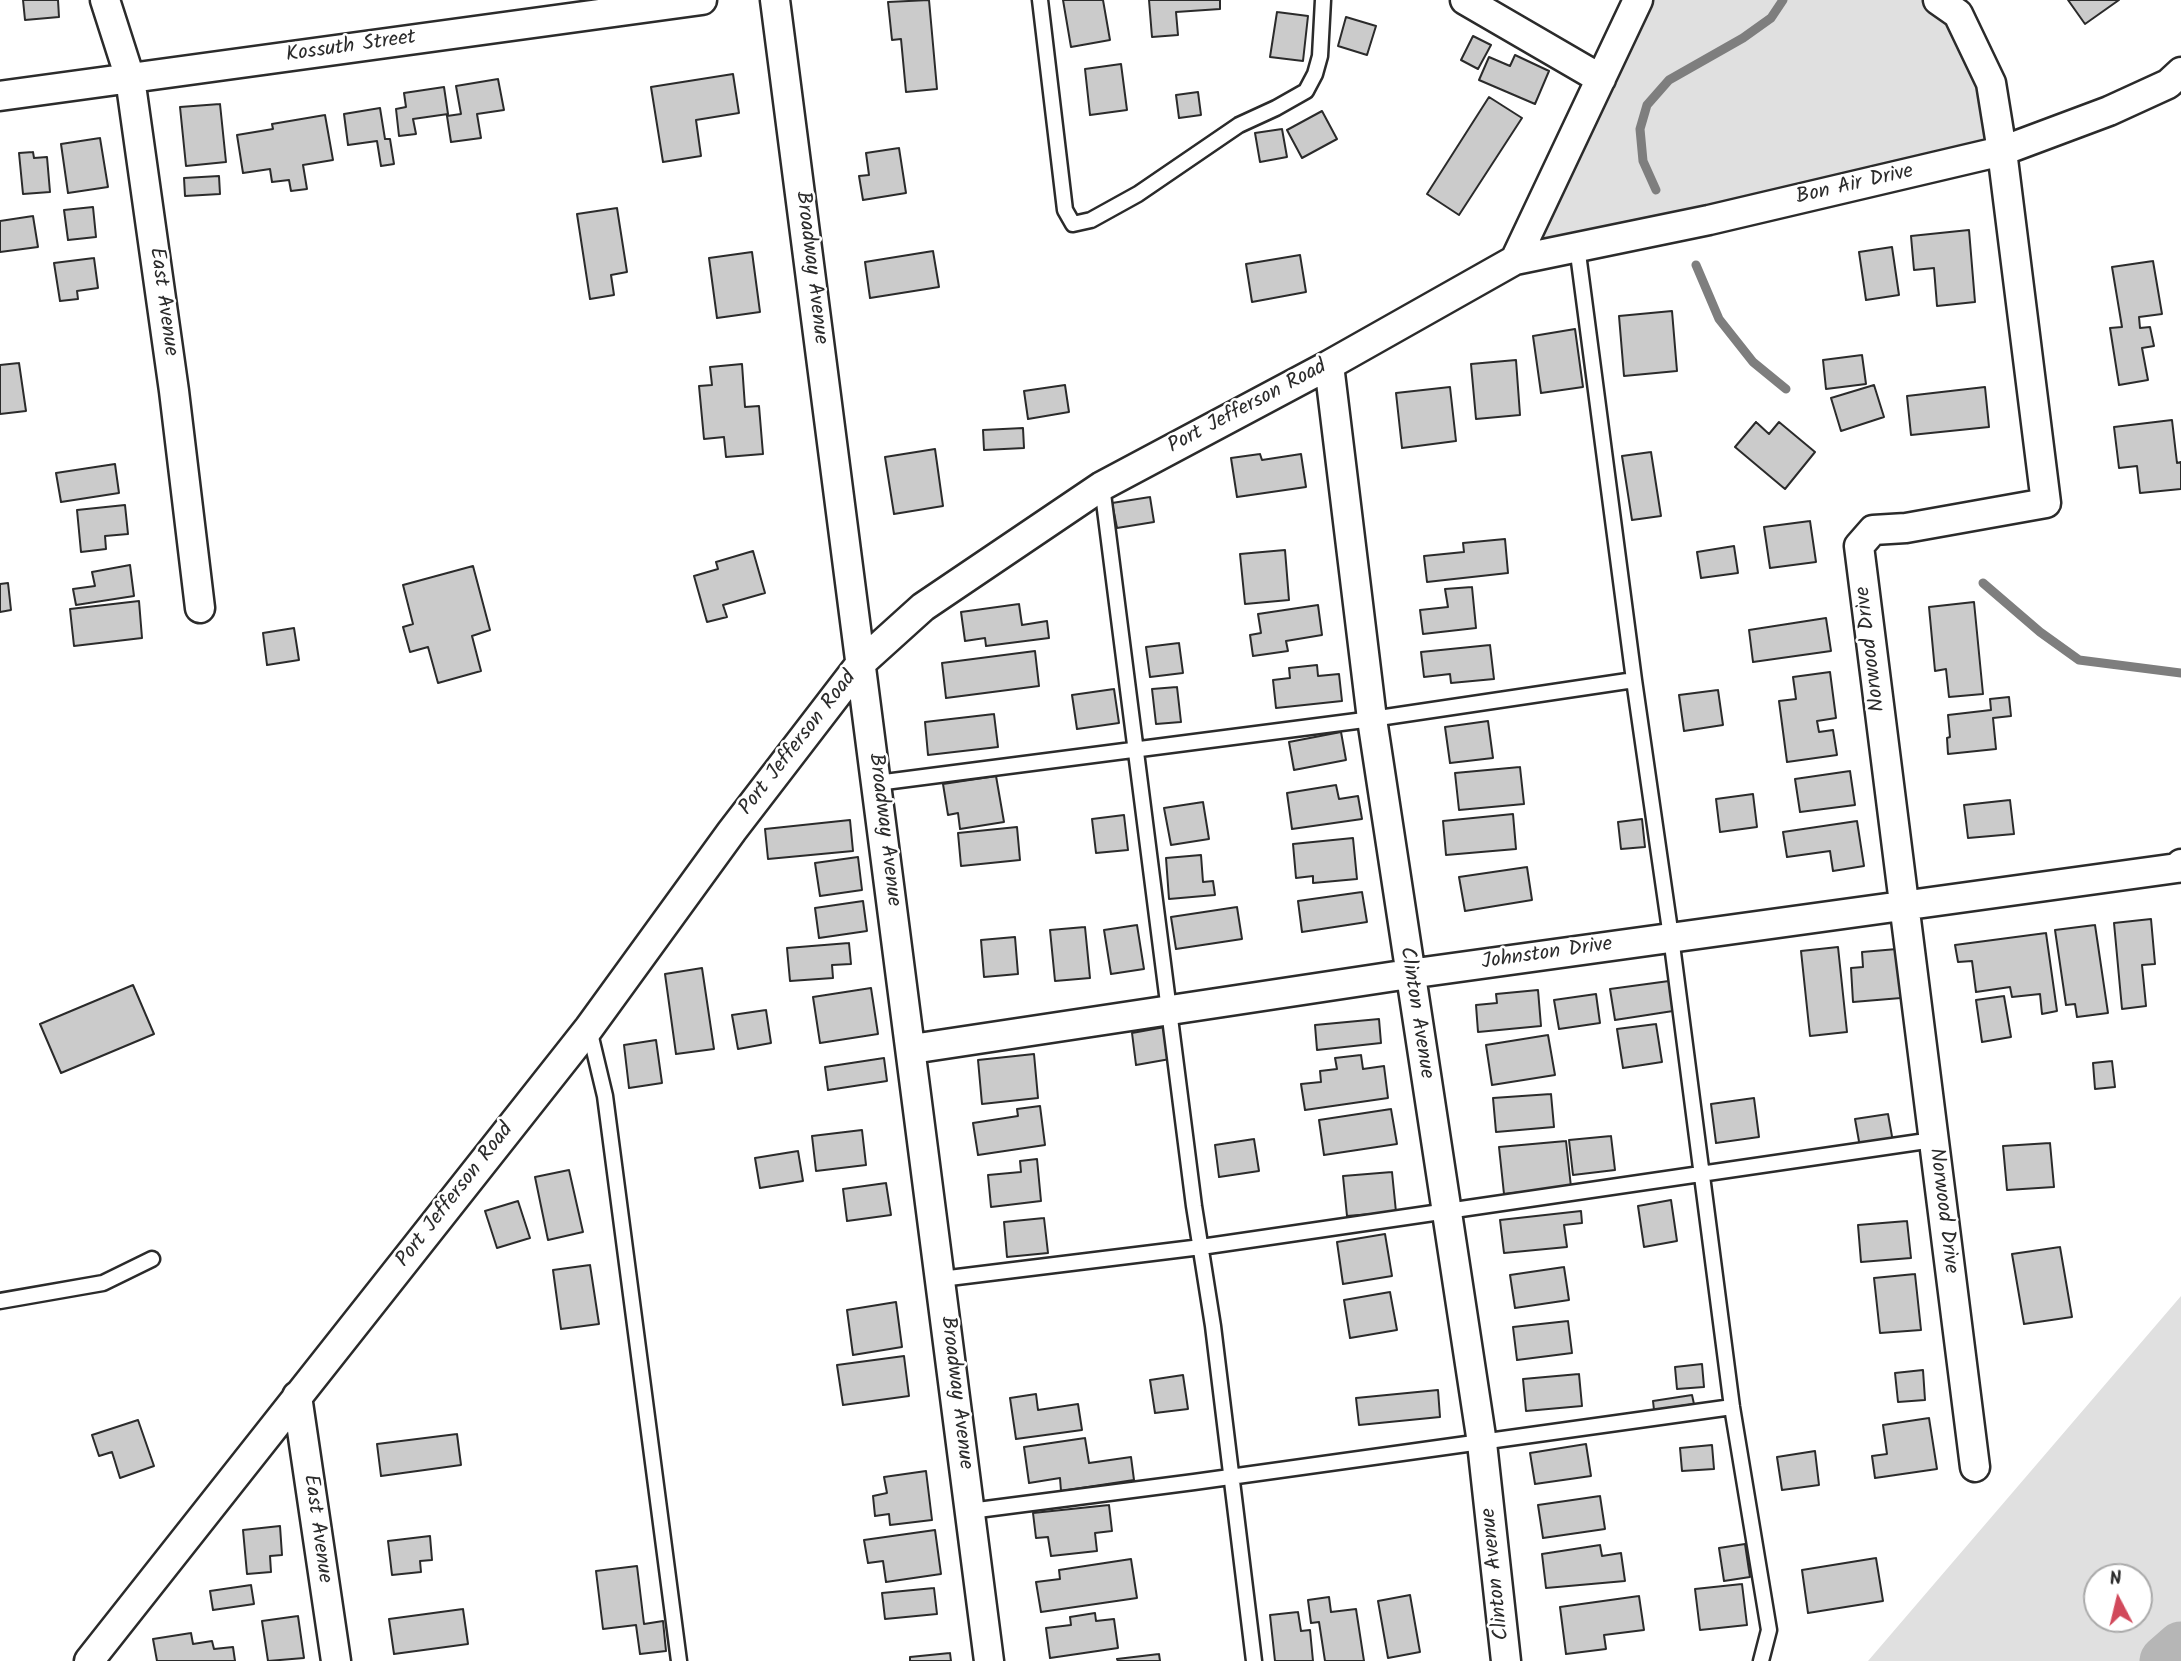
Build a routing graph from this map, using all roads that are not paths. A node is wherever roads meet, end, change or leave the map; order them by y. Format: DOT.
graph roads {
  1 [pos="105,0"];
  2 [pos="702,0"];
  3 [pos="775,0"];
  4 [pos="1040,0"];
  5 [pos="1322,0"];
  6 [pos="1465,0"];
  7 [pos="1637,0"];
  8 [pos="1938,0"];
  9 [pos="2181,72"];
  10 [pos="130,78"];
  11 [pos="1601,79"];
  12 [pos="0,96"];
  13 [pos="2002,151"];
  14 [pos="1577,246"];
  15 [pos="1515,260"];
  16 [pos="1329,365"];
  17 [pos="1102,486"];
  18 [pos="200,608"];
  19 [pos="862,663"];
  20 [pos="1634,680"];
  21 [pos="1372,719"];
  22 [pos="1136,750"];
  23 [pos="877,783"];
  24 [pos="2181,864"];
  25 [pos="1903,906"];
  26 [pos="1671,937"];
  27 [pos="1409,974"];
  28 [pos="1170,1010"];
  29 [pos="589,1028"];
  30 [pos="912,1049"];
  31 [pos="1933,1139"];
  32 [pos="1702,1174"];
  33 [pos="1446,1210"];
  34 [pos="1201,1247"];
  35 [pos="152,1259"];
  36 [pos="941,1279"];
  37 [pos="0,1301"];
  38 [pos="297,1396"];
  39 [pos="1732,1407"];
  40 [pos="1482,1443"];
  41 [pos="1975,1467"];
  42 [pos="1232,1477"];
  43 [pos="970,1511"];
  44 [pos="89,1661"];
  45 [pos="336,1661"];
  46 [pos="678,1661"];
  47 [pos="989,1661"];
  48 [pos="1254,1661"];
  49 [pos="1506,1661"];
  50 [pos="1761,1661"];
  1 -- 10 [label="street, East Avenue"];
  2 -- 10 [label="street, Kossuth Street"];
  3 -- 19 [label="street, Broadway Avenue"];
  4 -- 5 [label="lane"];
  6 -- 11 [label="street"];
  7 -- 11 [label="street"];
  8 -- 13 [label="street, Norwood Drive"];
  9 -- 13 [label="street, Bon Air Drive"];
  10 -- 12 [label="street, Kossuth Street"];
  10 -- 18 [label="street, East Avenue"];
  11 -- 15 [label="street"];
  13 -- 14 [label="street, Bon Air Drive"];
  13 -- 25 [label="street, Norwood Drive"];
  14 -- 15 [label="street, Bon Air Drive"];
  14 -- 20 [label="lane"];
  15 -- 16 [label="street, Port Jefferson Road"];
  16 -- 17 [label="street, Port Jefferson Road"];
  16 -- 21 [label="street, Clinton Avenue"];
  17 -- 19 [label="street, Port Jefferson Road"];
  17 -- 22 [label="lane"];
  19 -- 23 [label="street, Broadway Avenue"];
  19 -- 29 [label="street, Port Jefferson Road"];
  20 -- 21 [label="lane"];
  20 -- 26 [label="lane"];
  21 -- 22 [label="lane"];
  21 -- 27 [label="street, Clinton Avenue"];
  22 -- 23 [label="lane"];
  22 -- 28 [label="lane"];
  23 -- 30 [label="street, Broadway Avenue"];
  24 -- 25 [label="street, Johnston Drive"];
  25 -- 26 [label="street, Johnston Drive"];
  25 -- 31 [label="street, Norwood Drive"];
  26 -- 27 [label="street, Johnston Drive"];
  26 -- 32 [label="lane"];
  27 -- 28 [label="street, Johnston Drive"];
  27 -- 33 [label="street, Clinton Avenue"];
  28 -- 30 [label="street, Johnston Drive"];
  28 -- 34 [label="lane"];
  29 -- 38 [label="street, Port Jefferson Road"];
  29 -- 46 [label="lane"];
  30 -- 36 [label="street, Broadway Avenue"];
  31 -- 32 [label="lane"];
  31 -- 41 [label="street, Norwood Drive"];
  32 -- 33 [label="lane"];
  32 -- 39 [label="lane"];
  33 -- 34 [label="lane"];
  33 -- 40 [label="street, Clinton Avenue"];
  34 -- 36 [label="lane"];
  34 -- 42 [label="lane"];
  35 -- 37 [label="lane"];
  36 -- 43 [label="street, Broadway Avenue"];
  38 -- 44 [label="street, Port Jefferson Road"];
  38 -- 45 [label="street, East Avenue"];
  39 -- 40 [label="lane"];
  39 -- 50 [label="lane"];
  40 -- 42 [label="lane"];
  40 -- 49 [label="street, Clinton Avenue"];
  42 -- 43 [label="lane"];
  42 -- 48 [label="lane"];
  43 -- 47 [label="street, Broadway Avenue"];
}
